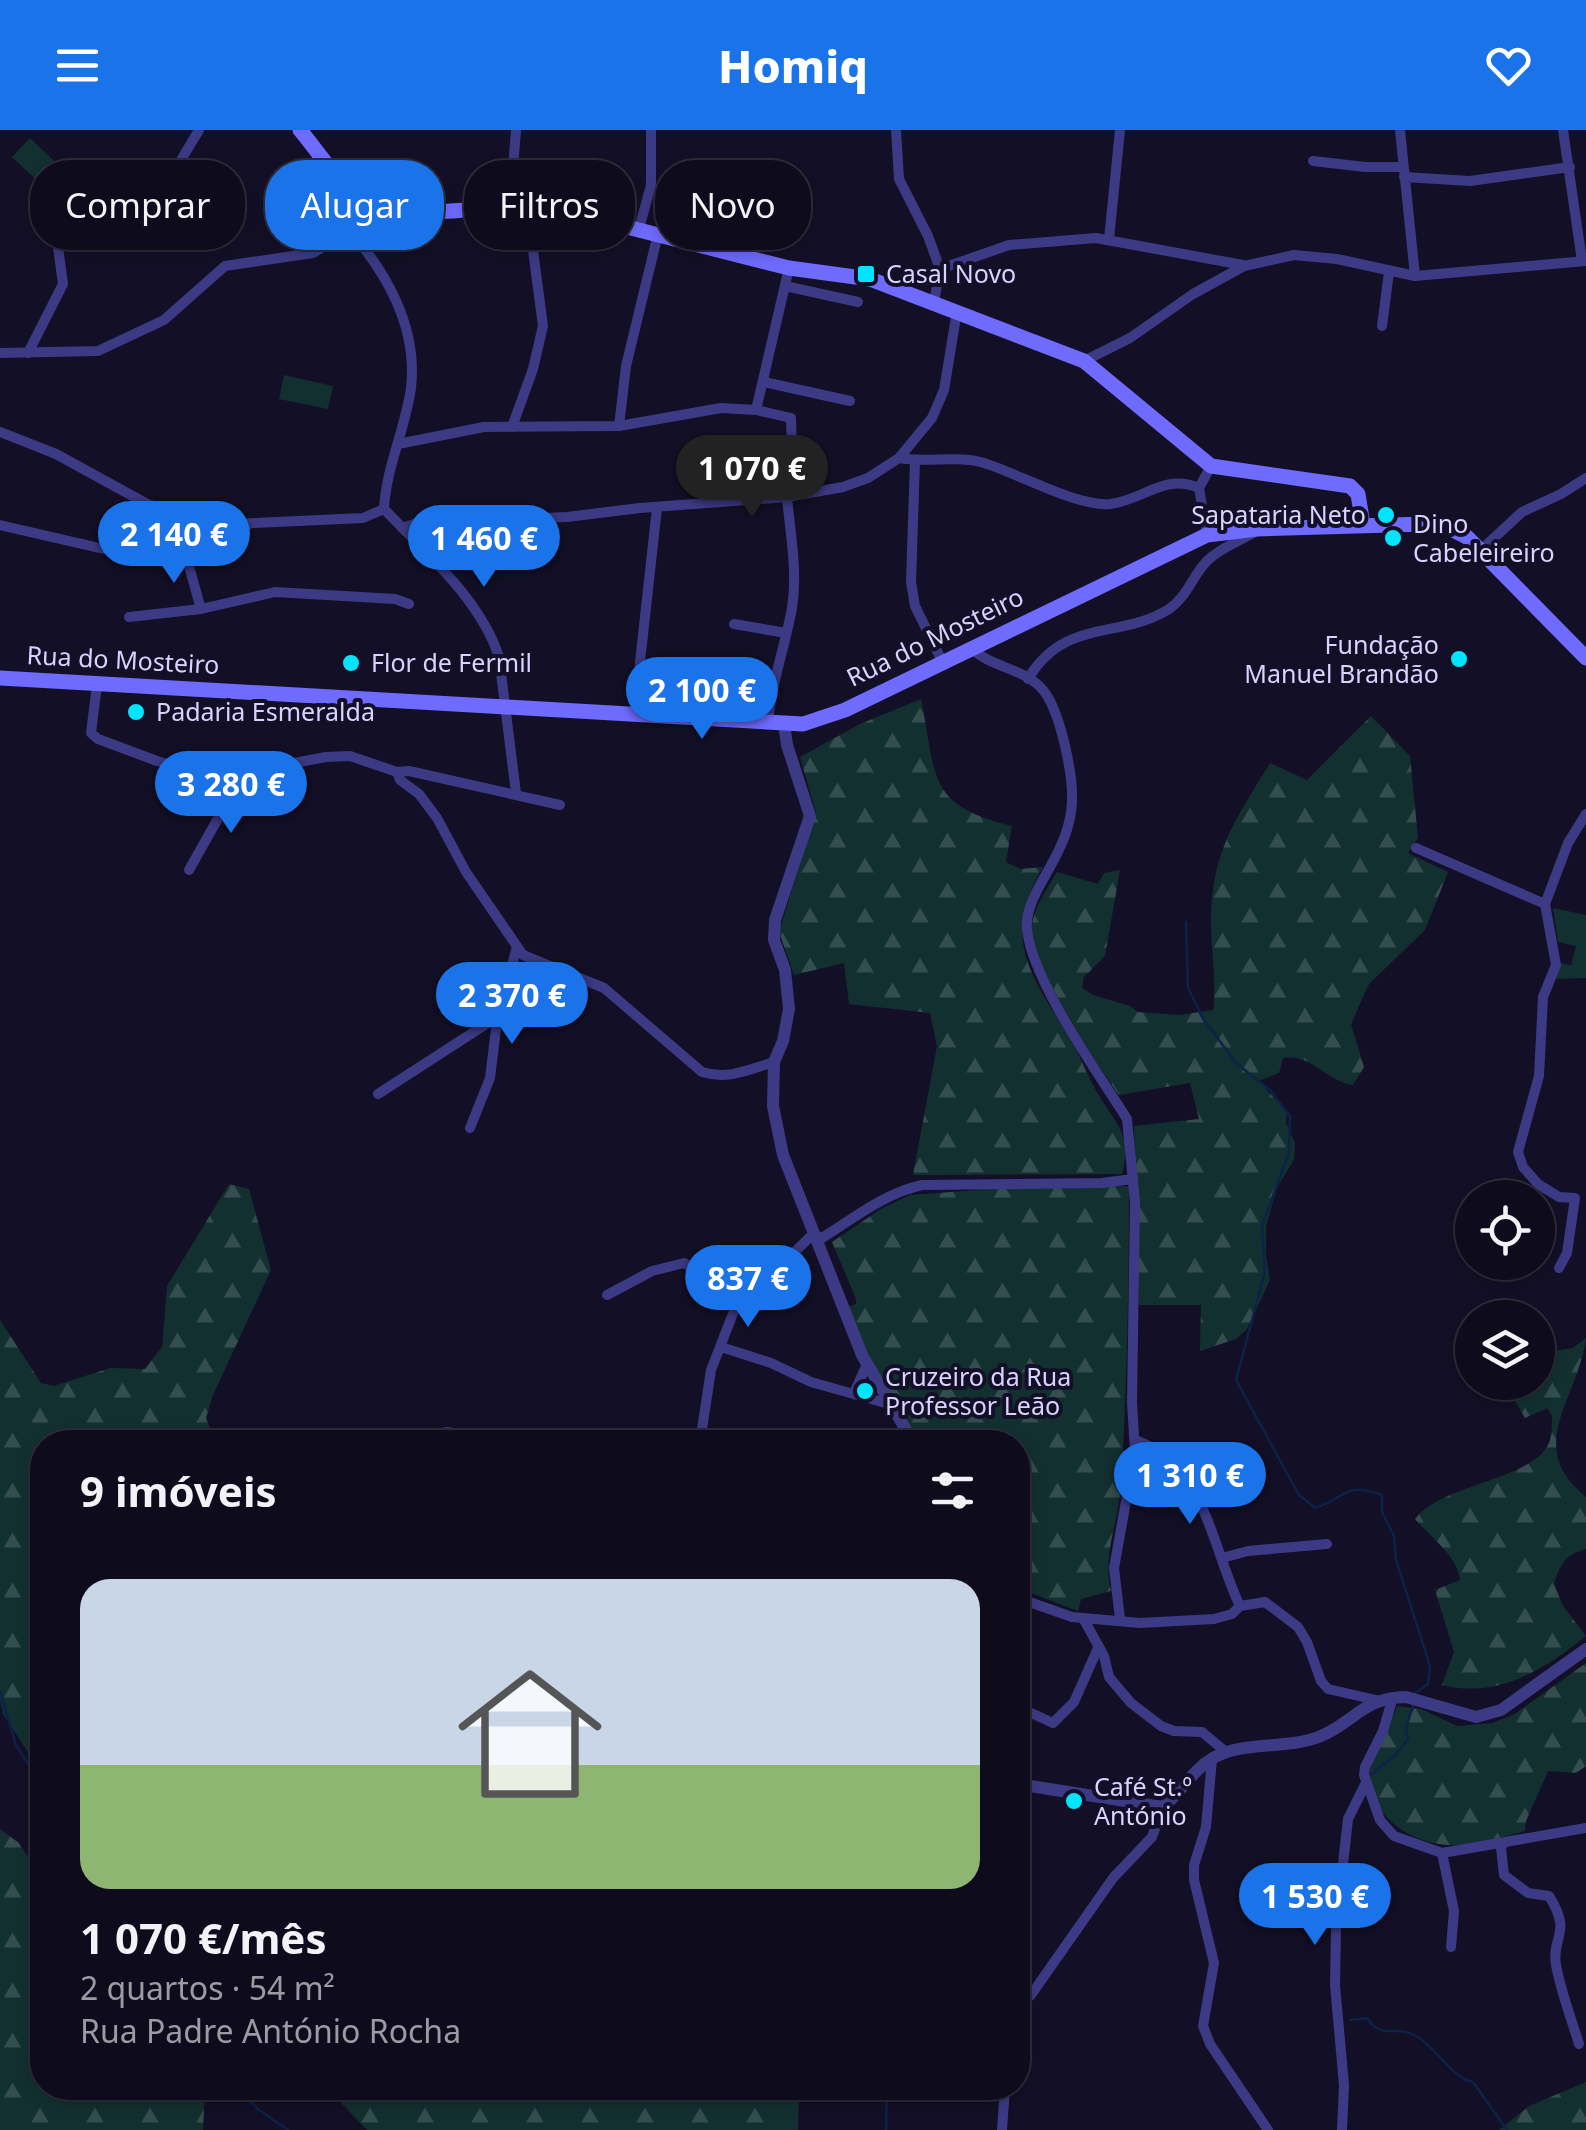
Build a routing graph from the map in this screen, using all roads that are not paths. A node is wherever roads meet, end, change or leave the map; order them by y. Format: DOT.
graph roads {
  1 [pos="198,130"];
  2 [pos="300,130"];
  3 [pos="516,130"];
  4 [pos="652,130"];
  5 [pos="896,130"];
  6 [pos="1120,130"];
  7 [pos="1400,130"];
  8 [pos="1563,130"];
  9 [pos="326,160"];
  10 [pos="517,160"];
  11 [pos="1312,161"];
  12 [pos="1570,167"];
  13 [pos="1404,172"];
  14 [pos="635,228"];
  15 [pos="639,229"];
  16 [pos="655,233"];
  17 [pos="1109,239"];
  18 [pos="655,246"];
  19 [pos="318,250"];
  20 [pos="367,250"];
  21 [pos="528,250"];
  22 [pos="720,250"];
  23 [pos="1584,261"];
  24 [pos="1244,266"];
  25 [pos="789,268"];
  26 [pos="940,270"];
  27 [pos="1389,272"];
  28 [pos="1415,276"];
  29 [pos="785,286"];
  30 [pos="858,302"];
  31 [pos="934,302"];
  32 [pos="957,311"];
  33 [pos="1382,326"];
  34 [pos="0,353"];
  35 [pos="28,353"];
  36 [pos="1084,362"];
  37 [pos="764,382"];
  38 [pos="850,401"];
  39 [pos="756,410"];
  40 [pos="512,426"];
  41 [pos="619,426"];
  42 [pos="0,432"];
  43 [pos="398,444"];
  44 [pos="899,458"];
  45 [pos="915,461"];
  46 [pos="1212,466"];
  47 [pos="1586,478"];
  48 [pos="1200,488"];
  49 [pos="790,497"];
  50 [pos="658,508"];
  51 [pos="384,510"];
  52 [pos="0,525"];
  53 [pos="1363,525"];
  54 [pos="247,526"];
  55 [pos="402,528"];
  56 [pos="1257,529"];
  57 [pos="1207,535"];
  58 [pos="1482,549"];
  59 [pos="185,552"];
  60 [pos="409,604"];
  61 [pos="201,609"];
  62 [pos="128,617"];
  63 [pos="734,624"];
  64 [pos="786,634"];
  65 [pos="970,647"];
  66 [pos="1586,658"];
  67 [pos="942,661"];
  68 [pos="0,678"];
  69 [pos="1028,679"];
  70 [pos="98,685"];
  71 [pos="506,708"];
  72 [pos="638,716"];
  73 [pos="776,724"];
  74 [pos="397,772"];
  75 [pos="238,783"];
  76 [pos="516,794"];
  77 [pos="560,806"];
  78 [pos="1586,814"];
  79 [pos="1416,848"];
  80 [pos="189,870"];
  81 [pos="1545,904"];
  82 [pos="517,947"];
  83 [pos="497,1017"];
  84 [pos="774,1062"];
  85 [pos="378,1094"];
  86 [pos="470,1128"];
  87 [pos="1133,1179"];
  88 [pos="1581,1197"];
  89 [pos="813,1234"];
  90 [pos="1559,1268"];
  91 [pos="741,1292"];
  92 [pos="608,1295"];
  93 [pos="721,1347"];
  94 [pos="867,1364"];
  95 [pos="854,1394"];
  96 [pos="889,1404"];
  97 [pos="701,1430"];
  98 [pos="905,1430"];
  99 [pos="1134,1440"];
  100 [pos="1234,1494"];
  101 [pos="1200,1501"];
  102 [pos="1327,1544"];
  103 [pos="1222,1558"];
  104 [pos="1030,1602"];
  105 [pos="1240,1606"];
  106 [pos="1083,1618"];
  107 [pos="1120,1619"];
  108 [pos="1098,1648"];
  109 [pos="1586,1649"];
  110 [pos="1400,1697"];
  111 [pos="1376,1700"];
  112 [pos="1030,1712"];
  113 [pos="1226,1752"];
  114 [pos="1212,1759"];
  115 [pos="1365,1779"];
  116 [pos="1030,1784"];
  117 [pos="1162,1808"];
  118 [pos="1586,1828"];
  119 [pos="1504,1842"];
  120 [pos="1442,1853"];
  121 [pos="1452,1946"];
  122 [pos="1030,1996"];
  123 [pos="1579,2044"];
  124 [pos="1004,2100"];
  125 [pos="1002,2130"];
  126 [pos="1268,2130"];
  127 [pos="1342,2130"];
  1 -- 35 [label="street"];
  2 -- 9 [label="main road"];
  3 -- 10 [label="street"];
  4 -- 15 [label="street"];
  5 -- 26 [label="street"];
  6 -- 17 [label="street"];
  7 -- 13 [label="street"];
  8 -- 12 [label="street"];
  11 -- 13 [label="street"];
  12 -- 13 [label="street"];
  12 -- 23 [label="street"];
  13 -- 28 [label="street"];
  14 -- 15 [label="main road"];
  15 -- 16 [label="main road"];
  17 -- 24 [label="street"];
  17 -- 26 [label="street"];
  18 -- 41 [label="street"];
  19 -- 35 [label="street"];
  20 -- 43 [label="street"];
  21 -- 40 [label="street"];
  22 -- 25 [label="main road"];
  23 -- 28 [label="street"];
  24 -- 27 [label="street"];
  24 -- 36 [label="street"];
  25 -- 29 [label="street"];
  25 -- 31 [label="main road"];
  26 -- 31 [label="street"];
  27 -- 28 [label="street"];
  27 -- 33 [label="street"];
  29 -- 30 [label="street"];
  29 -- 37 [label="street"];
  31 -- 32 [label="main road"];
  32 -- 36 [label="main road"];
  32 -- 44 [label="street"];
  34 -- 35 [label="street"];
  36 -- 46 [label="main road"];
  37 -- 38 [label="street"];
  37 -- 39 [label="street"];
  39 -- 41 [label="street"];
  39 -- 49 [label="street"];
  40 -- 41 [label="street"];
  40 -- 43 [label="street"];
  42 -- 54 [label="street"];
  43 -- 51 [label="street"];
  44 -- 45 [label="street"];
  44 -- 49 [label="street"];
  45 -- 48 [label="street"];
  45 -- 67 [label="street"];
  46 -- 48 [label="street"];
  46 -- 53 [label="main road"];
  47 -- 58 [label="street"];
  48 -- 57 [label="street"];
  49 -- 50 [label="street"];
  49 -- 64 [label="street"];
  50 -- 55 [label="street"];
  50 -- 72 [label="street"];
  51 -- 54 [label="street"];
  51 -- 55 [label="street"];
  52 -- 59 [label="street"];
  53 -- 56 [label="main road, Rua do Mosteiro"];
  53 -- 58 [label="main road, Rua do Mosteiro"];
  54 -- 59 [label="street"];
  55 -- 71 [label="street"];
  56 -- 57 [label="main road, Rua do Mosteiro"];
  56 -- 69 [label="street"];
  57 -- 65 [label="main road, Rua do Mosteiro"];
  58 -- 66 [label="main road, Rua do Mosteiro"];
  59 -- 61 [label="street"];
  60 -- 61 [label="street"];
  61 -- 62 [label="street"];
  63 -- 64 [label="street"];
  64 -- 73 [label="street"];
  65 -- 67 [label="main road, Rua do Mosteiro"];
  65 -- 69 [label="street"];
  67 -- 73 [label="main road, Rua do Mosteiro"];
  68 -- 70 [label="main road, Rua do Mosteiro"];
  69 -- 87 [label="street"];
  70 -- 71 [label="main road, Rua do Mosteiro"];
  70 -- 75 [label="street"];
  71 -- 72 [label="main road, Rua do Mosteiro"];
  71 -- 76 [label="street"];
  72 -- 73 [label="main road, Rua do Mosteiro"];
  73 -- 84 [label="street"];
  74 -- 75 [label="street"];
  74 -- 76 [label="street"];
  74 -- 82 [label="street"];
  75 -- 80 [label="street"];
  76 -- 77 [label="street"];
  78 -- 81 [label="street"];
  79 -- 81 [label="street"];
  81 -- 88 [label="street"];
  82 -- 83 [label="street"];
  82 -- 84 [label="street"];
  83 -- 85 [label="street"];
  83 -- 86 [label="street"];
  84 -- 89 [label="street"];
  87 -- 89 [label="street"];
  87 -- 99 [label="street"];
  88 -- 90 [label="street"];
  89 -- 91 [label="street"];
  89 -- 94 [label="street"];
  91 -- 92 [label="street"];
  91 -- 93 [label="street"];
  93 -- 95 [label="street"];
  93 -- 97 [label="street"];
  94 -- 95 [label="street"];
  94 -- 96 [label="street"];
  95 -- 96 [label="street"];
  96 -- 98 [label="street"];
  99 -- 101 [label="street"];
  99 -- 107 [label="street"];
  100 -- 101 [label="street"];
  101 -- 103 [label="street"];
  102 -- 103 [label="street"];
  103 -- 105 [label="street"];
  104 -- 106 [label="street"];
  105 -- 107 [label="street"];
  105 -- 111 [label="street"];
  106 -- 107 [label="street"];
  106 -- 108 [label="street"];
  108 -- 112 [label="street"];
  108 -- 113 [label="street"];
  109 -- 110 [label="street"];
  110 -- 111 [label="street"];
  110 -- 115 [label="street"];
  111 -- 113 [label="street"];
  113 -- 114 [label="street"];
  114 -- 117 [label="street"];
  114 -- 126 [label="street"];
  115 -- 120 [label="street"];
  115 -- 127 [label="street"];
  116 -- 117 [label="street"];
  117 -- 122 [label="street"];
  118 -- 119 [label="street"];
  119 -- 120 [label="street"];
  119 -- 123 [label="street"];
  120 -- 121 [label="street"];
  124 -- 125 [label="street"];
}
